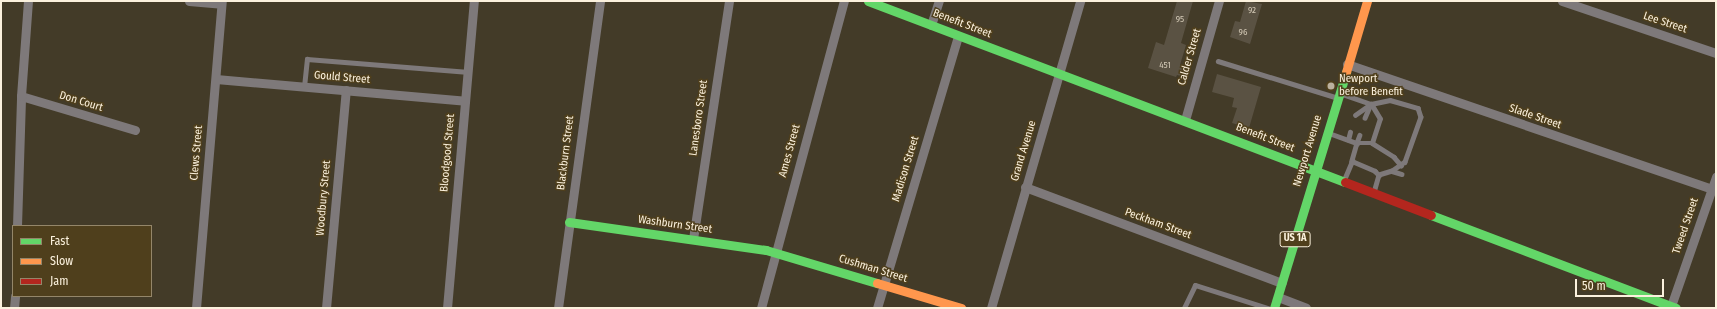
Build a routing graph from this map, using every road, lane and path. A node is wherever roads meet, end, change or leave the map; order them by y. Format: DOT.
graph roads {
  1 [pos="28,1"];
  2 [pos="189,1"];
  3 [pos="474,1"];
  4 [pos="600,1"];
  5 [pos="729,1"];
  6 [pos="844,1"];
  7 [pos="868,1"];
  8 [pos="939,1"];
  9 [pos="1080,1"];
  10 [pos="1219,1"];
  11 [pos="1367,1"];
  12 [pos="1562,1"];
  13 [pos="222,2"];
  14 [pos="931,25"];
  15 [pos="958,36"];
  16 [pos="1716,52"];
  17 [pos="1218,61"];
  18 [pos="1347,64"];
  19 [pos="468,72"];
  20 [pos="1059,73"];
  21 [pos="216,79"];
  22 [pos="304,87"];
  23 [pos="346,90"];
  24 [pos="1338,95"];
  25 [pos="21,96"];
  26 [pos="465,101"];
  27 [pos="1371,104"];
  28 [pos="1355,115"];
  29 [pos="1365,118"];
  30 [pos="1184,120"];
  31 [pos="135,130"];
  32 [pos="1326,132"];
  33 [pos="1350,132"];
  34 [pos="1360,135"];
  35 [pos="1348,140"];
  36 [pos="1357,143"];
  37 [pos="1372,143"];
  38 [pos="1352,161"];
  39 [pos="1401,165"];
  40 [pos="1315,169"];
  41 [pos="1392,171"];
  42 [pos="1402,174"];
  43 [pos="1379,175"];
  44 [pos="1716,176"];
  45 [pos="1344,181"];
  46 [pos="1025,187"];
  47 [pos="1714,190"];
  48 [pos="1374,192"];
  49 [pos="569,222"];
  50 [pos="17,225"];
  51 [pos="694,239"];
  52 [pos="777,253"];
  53 [pos="1282,283"];
  54 [pos="884,285"];
  55 [pos="15,297"];
  56 [pos="1278,297"];
  57 [pos="1673,307"];
  58 [pos="14,308"];
  59 [pos="196,308"];
  60 [pos="326,308"];
  61 [pos="447,308"];
  62 [pos="558,308"];
  63 [pos="761,308"];
  64 [pos="877,308"];
  65 [pos="961,308"];
  66 [pos="991,308"];
  67 [pos="1184,308"];
  68 [pos="1268,308"];
  69 [pos="1274,308"];
  70 [pos="1306,308"];
  1 -- 25 [label="street"];
  2 -- 13 [label="street"];
  3 -- 19 [label="street, Bloodgood Street"];
  4 -- 49 [label="street, Blackburn Street"];
  5 -- 51 [label="street, Lanesboro Street"];
  6 -- 52 [label="street, Ames Street"];
  7 -- 14 [label="street, Benefit Street"];
  8 -- 14 [label="street"];
  9 -- 20 [label="street, Grand Avenue"];
  10 -- 30 [label="street, Calder Street"];
  11 -- 18 [label="street, Newport Avenue / US 1A"];
  12 -- 16 [label="street, Lee Street"];
  13 -- 21 [label="street, Clews Street"];
  14 -- 15 [label="street, Benefit Street"];
  15 -- 20 [label="street, Benefit Street"];
  15 -- 54 [label="street, Madison Street"];
  17 -- 24 [label="lane"];
  18 -- 24 [label="street, Newport Avenue / US 1A"];
  18 -- 47 [label="street, Slade Street"];
  19 -- 22 [label="lane"];
  19 -- 26 [label="street, Bloodgood Street"];
  20 -- 30 [label="street, Benefit Street"];
  20 -- 46 [label="street, Grand Avenue"];
  21 -- 22 [label="street, Gould Street"];
  21 -- 59 [label="street, Clews Street"];
  22 -- 23 [label="street, Gould Street"];
  23 -- 26 [label="street, Gould Street"];
  23 -- 60 [label="street, Woodbury Street"];
  24 -- 27 [label="lane"];
  24 -- 32 [label="street, Newport Avenue / US 1A"];
  25 -- 31 [label="street, Don Court"];
  25 -- 50 [label="street"];
  26 -- 61 [label="street, Bloodgood Street"];
  27 -- 28 [label="lane"];
  27 -- 29 [label="lane"];
  27 -- 37 [label="lane"];
  27 -- 39 [label="lane"];
  30 -- 40 [label="street, Benefit Street"];
  32 -- 35 [label="lane"];
  32 -- 40 [label="street, Newport Avenue / US 1A"];
  33 -- 35 [label="lane"];
  34 -- 36 [label="lane"];
  35 -- 36 [label="lane"];
  36 -- 37 [label="lane"];
  36 -- 38 [label="lane"];
  37 -- 39 [label="lane"];
  38 -- 43 [label="lane"];
  38 -- 45 [label="lane"];
  39 -- 41 [label="lane"];
  40 -- 45 [label="street, Benefit Street"];
  40 -- 53 [label="street, Newport Avenue / US 1A"];
  41 -- 42 [label="lane"];
  41 -- 43 [label="lane"];
  43 -- 48 [label="lane"];
  44 -- 47 [label="street, Tweed Street"];
  45 -- 48 [label="street, Benefit Street"];
  46 -- 53 [label="street, Peckham Street"];
  46 -- 66 [label="street, Grand Avenue"];
  47 -- 57 [label="street, Tweed Street"];
  48 -- 57 [label="street, Benefit Street"];
  49 -- 51 [label="street, Washburn Street"];
  49 -- 62 [label="street, Blackburn Street"];
  51 -- 52 [label="street, Washburn Street"];
  52 -- 54 [label="street, Cushman Street"];
  52 -- 63 [label="street, Ames Street"];
  53 -- 56 [label="street, Newport Avenue / US 1A"];
  54 -- 64 [label="street, Madison Street"];
  54 -- 65 [label="street, Cushman Street"];
  55 -- 58 [label="street"];
  56 -- 69 [label="street, Newport Avenue / US 1A"];
  56 -- 70 [label="street"];
  67 -- 68 [label="lane"];
}
